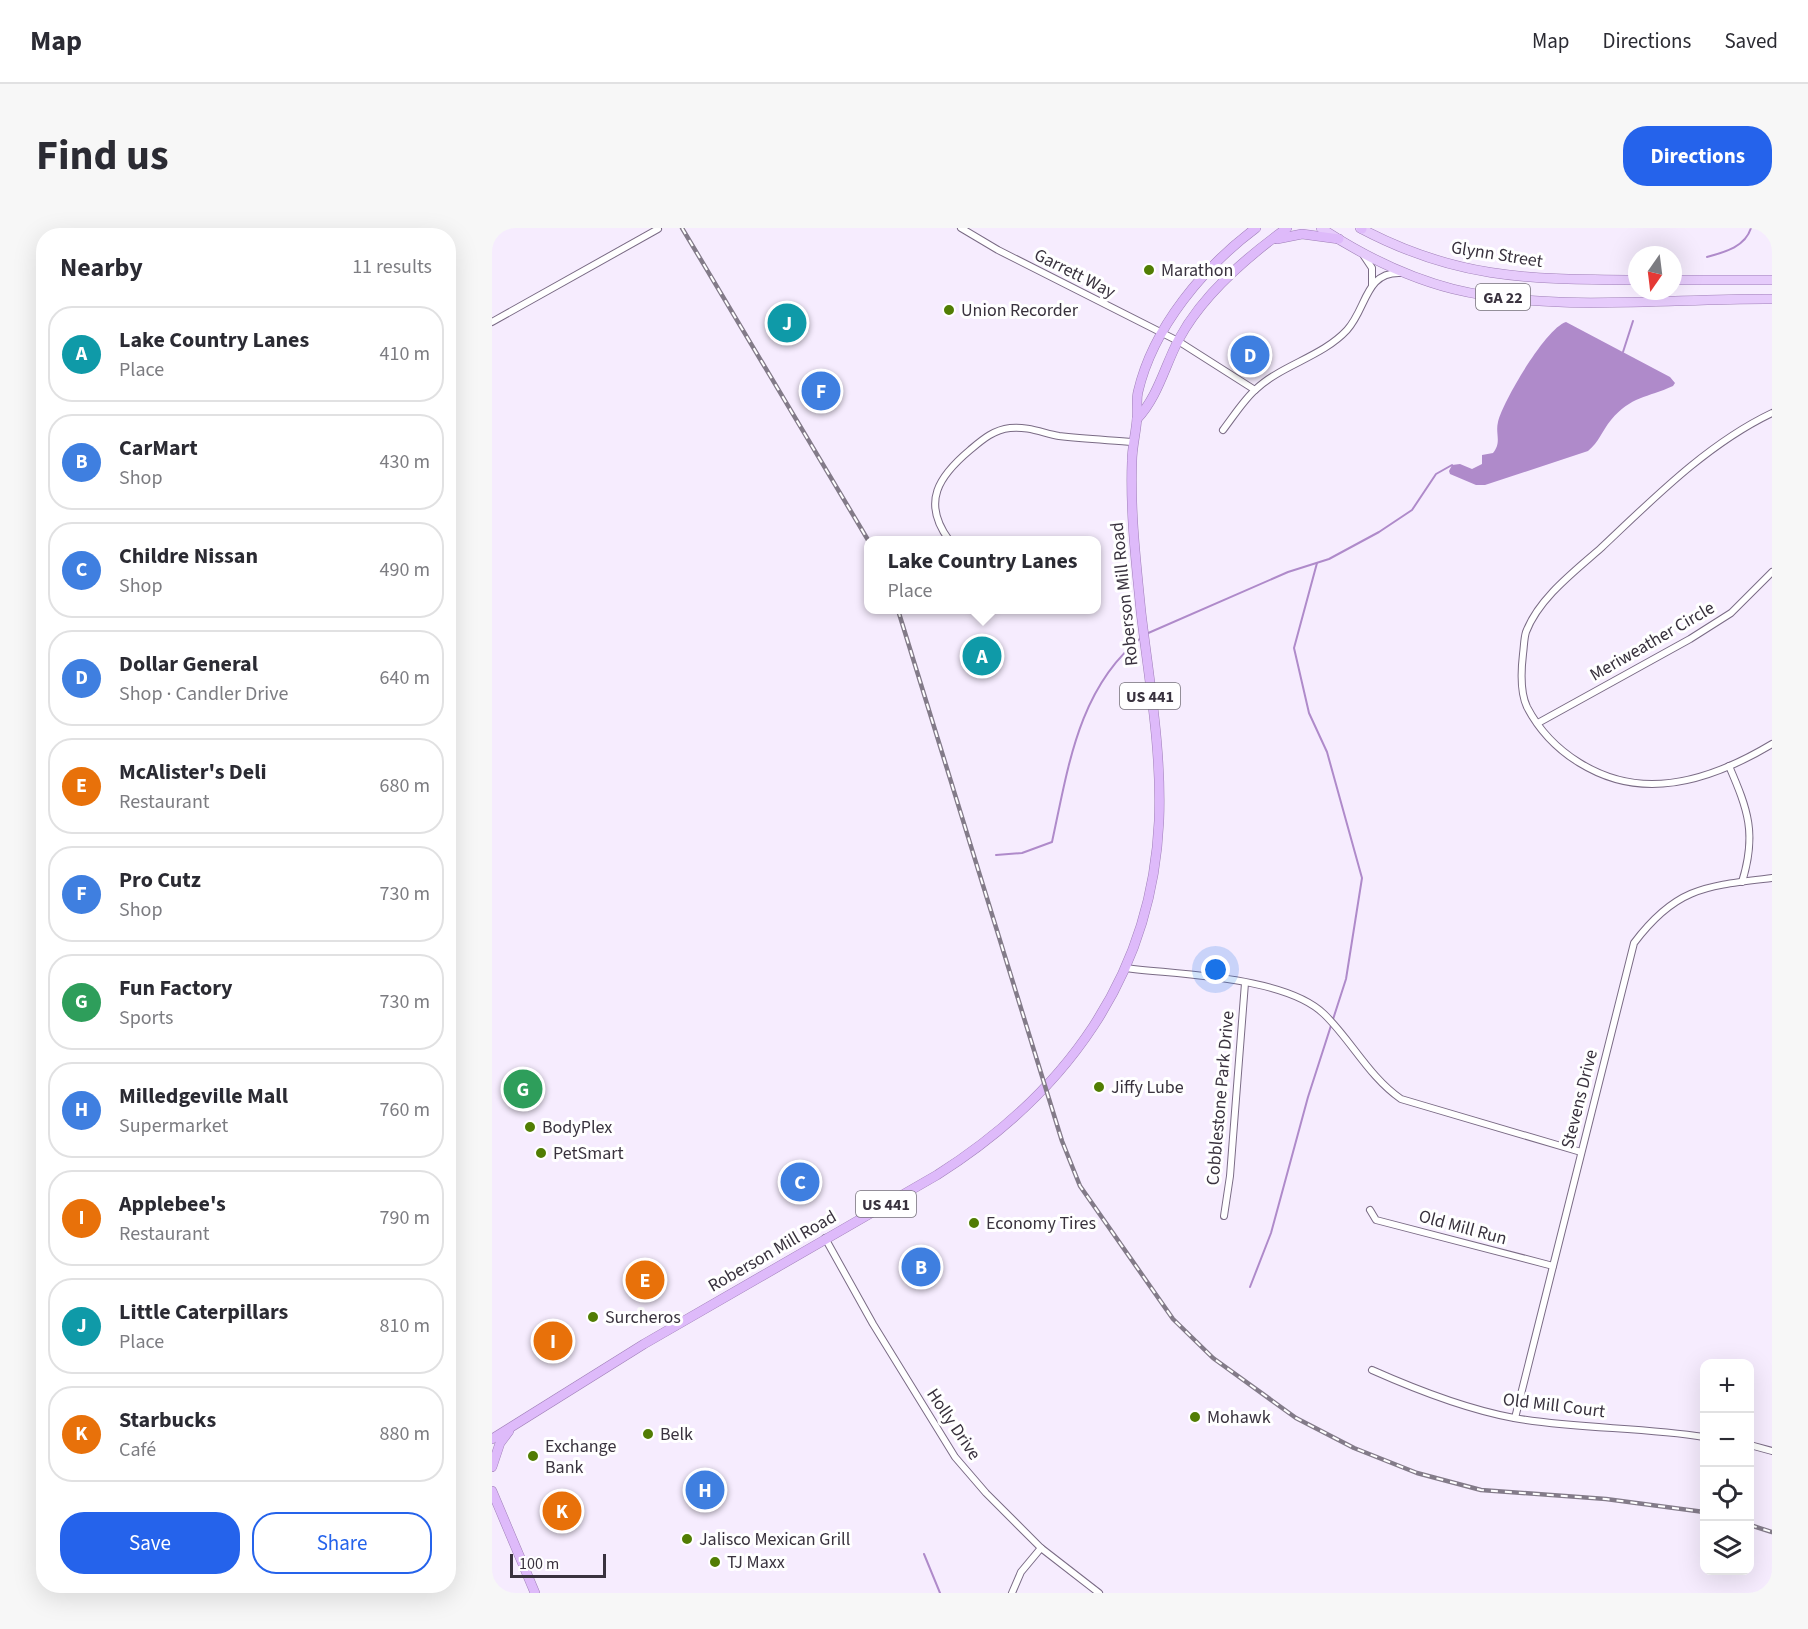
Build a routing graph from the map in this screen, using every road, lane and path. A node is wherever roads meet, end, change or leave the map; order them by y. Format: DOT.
graph roads {
  1 [pos="961,228"];
  2 [pos="1287,228"];
  3 [pos="1321,228"];
  4 [pos="1361,228"];
  5 [pos="658,229"];
  6 [pos="1253,229"];
  7 [pos="1339,239"];
  8 [pos="1269,242"];
  9 [pos="1362,252"];
  10 [pos="1406,273"];
  11 [pos="1628,280"];
  12 [pos="1682,280"];
  13 [pos="1772,280"];
  14 [pos="1372,285"];
  15 [pos="1772,299"];
  16 [pos="492,322"];
  17 [pos="1163,333"];
  18 [pos="1178,341"];
  19 [pos="1255,390"];
  20 [pos="1772,413"];
  21 [pos="1137,419"];
  22 [pos="1223,430"];
  23 [pos="1133,442"];
  24 [pos="947,536"];
  25 [pos="1772,572"];
  26 [pos="1538,723"];
  27 [pos="1772,744"];
  28 [pos="1729,766"];
  29 [pos="1772,878"];
  30 [pos="1742,882"];
  31 [pos="1125,968"];
  32 [pos="1245,983"];
  33 [pos="1581,1152"];
  34 [pos="1370,1210"];
  35 [pos="1224,1216"];
  36 [pos="825,1238"];
  37 [pos="1553,1266"];
  38 [pos="1372,1370"];
  39 [pos="1515,1418"];
  40 [pos="514,1424"];
  41 [pos="1700,1436"];
  42 [pos="492,1439"];
  43 [pos="1754,1446"];
  44 [pos="1772,1451"];
  45 [pos="492,1467"];
  46 [pos="492,1491"];
  47 [pos="1041,1548"];
  48 [pos="535,1593"];
  49 [pos="1012,1593"];
  50 [pos="1099,1593"];
  1 -- 17 [label="street, Garrett Way"];
  2 -- 8 [label="highway, Roberson Mill Road / US 441"];
  3 -- 7 [label="main road, GA 22"];
  4 -- 11 [label="main road, Glynn Street / GA 22"];
  5 -- 16 [label="street"];
  6 -- 17 [label="highway, Roberson Mill Road / US 441"];
  7 -- 8 [label="highway"];
  7 -- 9 [label="main road, GA 22"];
  8 -- 18 [label="highway, Roberson Mill Road / US 441"];
  9 -- 10 [label="main road, GA 22"];
  9 -- 14 [label="street"];
  10 -- 14 [label="street"];
  10 -- 15 [label="main road, GA 22"];
  12 -- 13 [label="main road"];
  14 -- 19 [label="street"];
  17 -- 18 [label="street, Garrett Way"];
  17 -- 21 [label="highway, Roberson Mill Road / US 441"];
  18 -- 19 [label="street, Garrett Way"];
  18 -- 21 [label="highway, Roberson Mill Road / US 441"];
  19 -- 22 [label="street"];
  20 -- 26 [label="street"];
  21 -- 23 [label="highway, Roberson Mill Road / US 441"];
  23 -- 24 [label="street"];
  23 -- 31 [label="highway, Roberson Mill Road / US 441"];
  25 -- 26 [label="street, Meriweather Circle"];
  26 -- 28 [label="street"];
  27 -- 28 [label="street"];
  28 -- 30 [label="street"];
  29 -- 30 [label="street, Stevens Drive"];
  30 -- 33 [label="street, Stevens Drive"];
  31 -- 32 [label="street"];
  31 -- 36 [label="highway, Roberson Mill Road / US 441"];
  32 -- 33 [label="street"];
  32 -- 35 [label="street, Cobblestone Park Drive"];
  33 -- 37 [label="street, Stevens Drive"];
  34 -- 37 [label="street, Old Mill Run"];
  36 -- 40 [label="highway, Roberson Mill Road / US 441"];
  36 -- 47 [label="street, Holly Drive"];
  37 -- 39 [label="street, Stevens Drive"];
  38 -- 39 [label="street, Old Mill Court"];
  39 -- 41 [label="street, Old Mill Court"];
  40 -- 42 [label="highway, Roberson Mill Road / US 441"];
  40 -- 45 [label="highway, US 441"];
  43 -- 44 [label="street"];
  46 -- 48 [label="highway"];
  47 -- 49 [label="street"];
  47 -- 50 [label="street, Holly Drive"];
}
